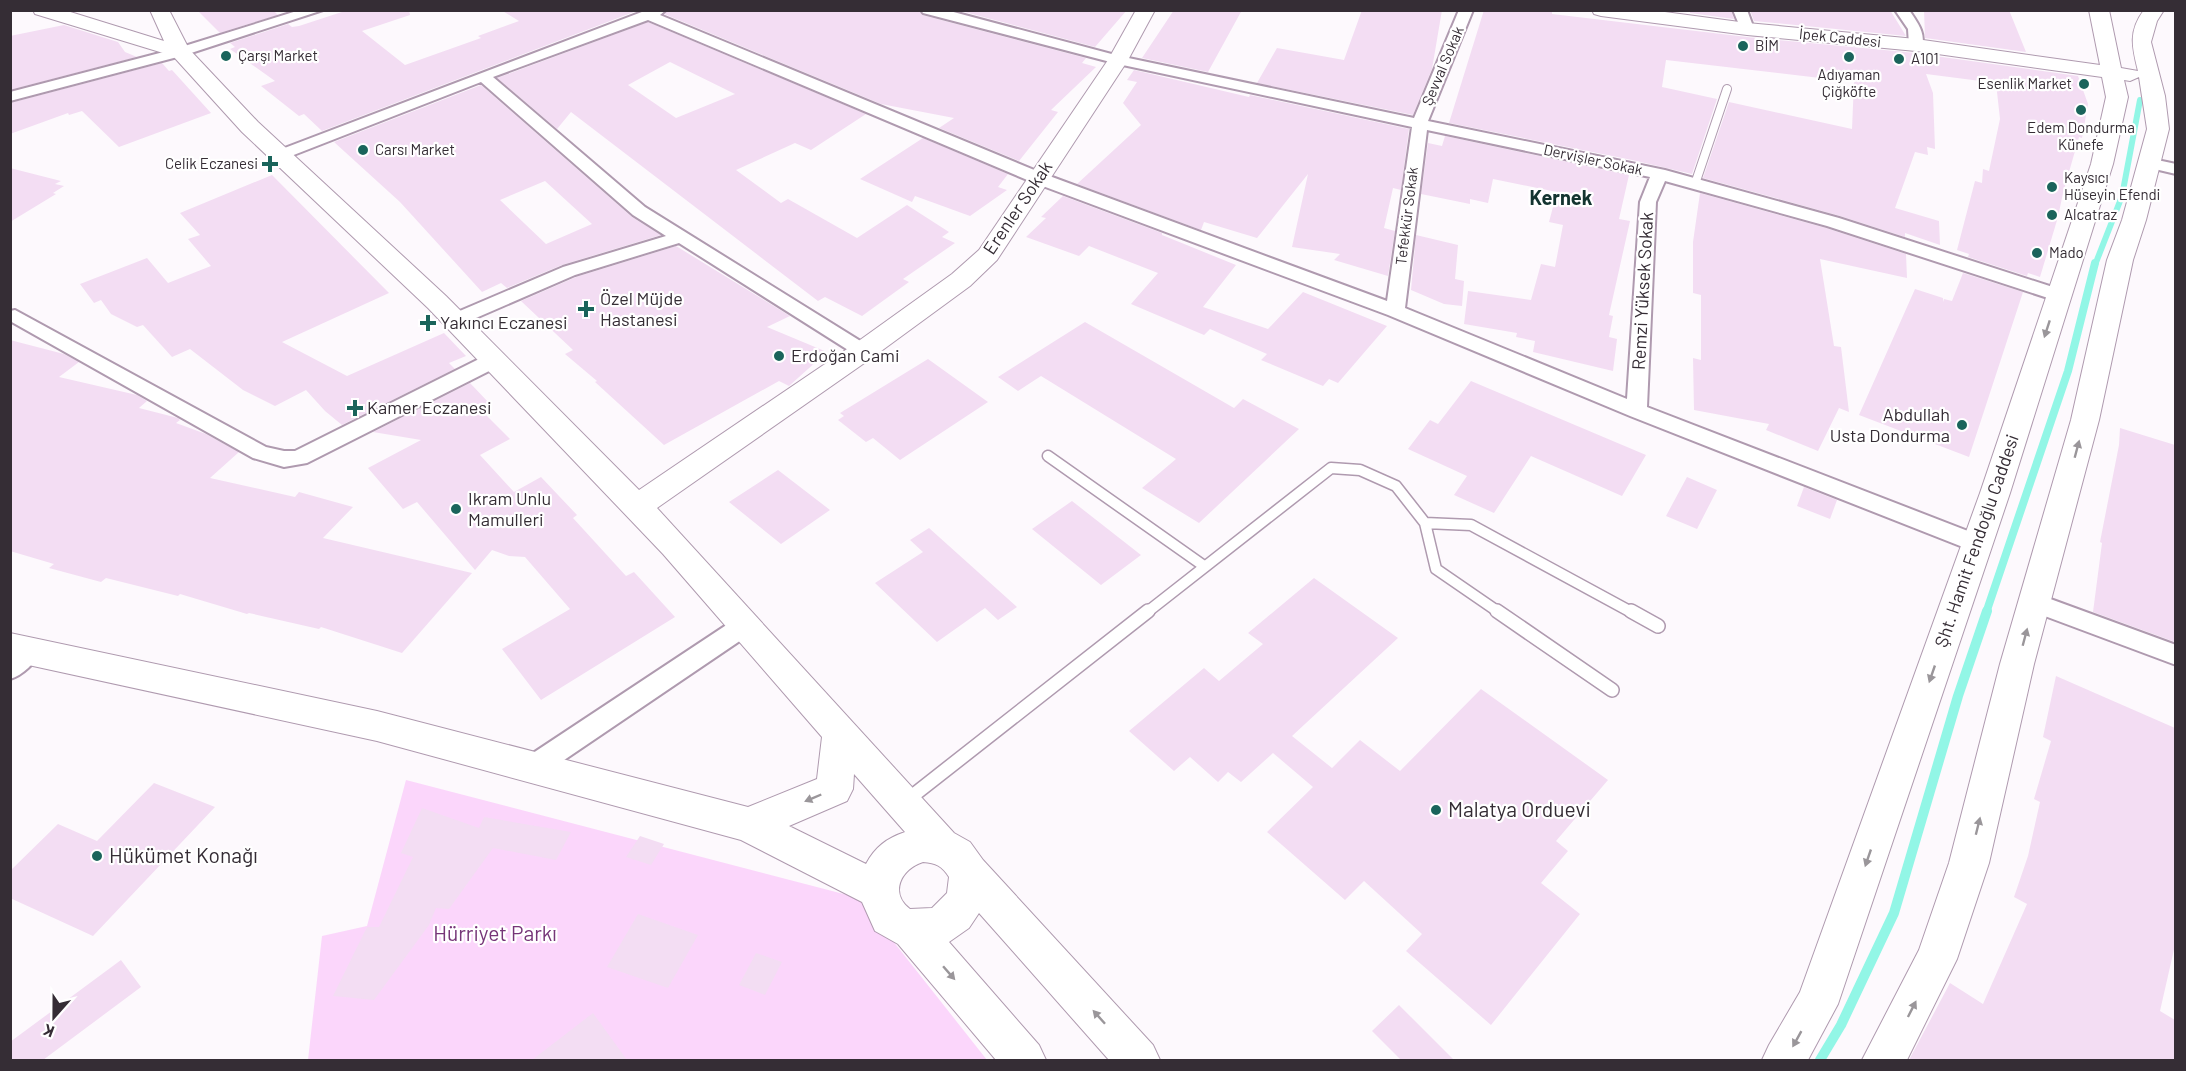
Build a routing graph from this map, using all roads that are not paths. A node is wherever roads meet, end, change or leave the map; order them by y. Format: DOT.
graph roads {
  1 [pos="42,10"];
  2 [pos="159,10"];
  3 [pos="316,10"];
  4 [pos="928,10"];
  5 [pos="1146,10"];
  6 [pos="1466,10"];
  7 [pos="1601,10"];
  8 [pos="1902,10"];
  9 [pos="2155,10"];
  10 [pos="2098,11"];
  11 [pos="653,13"];
  12 [pos="1743,20"];
  13 [pos="1916,45"];
  14 [pos="180,52"];
  15 [pos="1118,60"];
  16 [pos="2111,71"];
  17 [pos="483,76"];
  18 [pos="2149,79"];
  19 [pos="1727,89"];
  20 [pos="10,97"];
  21 [pos="1420,122"];
  22 [pos="280,155"];
  23 [pos="2162,166"];
  24 [pos="1659,174"];
  25 [pos="1038,178"];
  26 [pos="1695,184"];
  27 [pos="681,237"];
  28 [pos="2058,295"];
  29 [pos="1395,311"];
  30 [pos="15,315"];
  31 [pos="455,320"];
  32 [pos="863,351"];
  33 [pos="494,360"];
  34 [pos="1637,411"];
  35 [pos="1048,456"];
  36 [pos="637,506"];
  37 [pos="1425,523"];
  38 [pos="1977,544"];
  39 [pos="1204,566"];
  40 [pos="2034,602"];
  41 [pos="746,625"];
  42 [pos="1658,626"];
  43 [pos="2175,655"];
  44 [pos="17,656"];
  45 [pos="1612,690"];
  46 [pos="841,732"];
  47 [pos="533,767"];
  48 [pos="903,803"];
  49 [pos="749,825"];
  50 [pos="939,844"];
  51 [pos="969,873"];
  52 [pos="878,890"];
  53 [pos="911,929"];
  54 [pos="1024,1060"];
  55 [pos="1138,1060"];
  56 [pos="1785,1060"];
  57 [pos="1884,1060"];
  1 -- 14 [label="main road"];
  2 -- 14 [label="main road"];
  3 -- 14 [label="street"];
  4 -- 15 [label="street, Dervişler Sokak"];
  5 -- 15 [label="main road, Erenler Sokak"];
  6 -- 21 [label="street, Şevval Sokak"];
  7 -- 12 [label="main road, İpek Caddesi"];
  8 -- 13 [label="street"];
  9 -- 18 [label="main road"];
  10 -- 16 [label="main road, Şht. Hamit Fendoğlu Caddesi"];
  11 -- 17 [label="street"];
  11 -- 25 [label="street"];
  12 -- 13 [label="main road, İpek Caddesi"];
  13 -- 16 [label="main road, İpek Caddesi"];
  14 -- 20 [label="street"];
  14 -- 22 [label="main road"];
  15 -- 21 [label="street, Dervişler Sokak"];
  15 -- 25 [label="main road, Erenler Sokak"];
  16 -- 18 [label="main road, İpek Caddesi"];
  16 -- 28 [label="main road, Şht. Hamit Fendoğlu Caddesi"];
  17 -- 22 [label="street"];
  17 -- 27 [label="street"];
  18 -- 23 [label="main road"];
  19 -- 26 [label="lane"];
  21 -- 24 [label="street, Dervişler Sokak"];
  21 -- 29 [label="street, Tefekkür Sokak"];
  22 -- 31 [label="main road"];
  40 -- 23 [label="main road, one-way"];
  24 -- 26 [label="street, Dervişler Sokak"];
  24 -- 34 [label="street, Remzi Yüksek Sokak"];
  25 -- 29 [label="street"];
  25 -- 32 [label="main road, Erenler Sokak"];
  26 -- 28 [label="street, Dervişler Sokak"];
  27 -- 31 [label="street"];
  27 -- 32 [label="street"];
  28 -- 38 [label="main road, Şht. Hamit Fendoğlu Caddesi, one-way"];
  29 -- 34 [label="street"];
  30 -- 33 [label="street"];
  31 -- 33 [label="main road"];
  32 -- 36 [label="main road, Erenler Sokak"];
  33 -- 36 [label="main road"];
  34 -- 38 [label="street"];
  35 -- 39 [label="lane"];
  36 -- 41 [label="main road"];
  37 -- 39 [label="lane"];
  37 -- 42 [label="lane"];
  37 -- 45 [label="lane"];
  38 -- 56 [label="main road, Şht. Hamit Fendoğlu Caddesi, one-way"];
  39 -- 48 [label="lane"];
  40 -- 43 [label="street"];
  57 -- 40 [label="main road, one-way"];
  41 -- 46 [label="main road"];
  41 -- 47 [label="street"];
  44 -- 47 [label="main road"];
  46 -- 48 [label="main road"];
  46 -- 49 [label="main road, one-way"];
  47 -- 49 [label="main road"];
  48 -- 50 [label="main road"];
  49 -- 52 [label="main road"];
  50 -- 51 [label="main road"];
  50 -- 52 [label="main road"];
  51 -- 53 [label="main road"];
  55 -- 51 [label="main road, one-way"];
  52 -- 53 [label="main road"];
  53 -- 54 [label="main road, one-way"];
}
